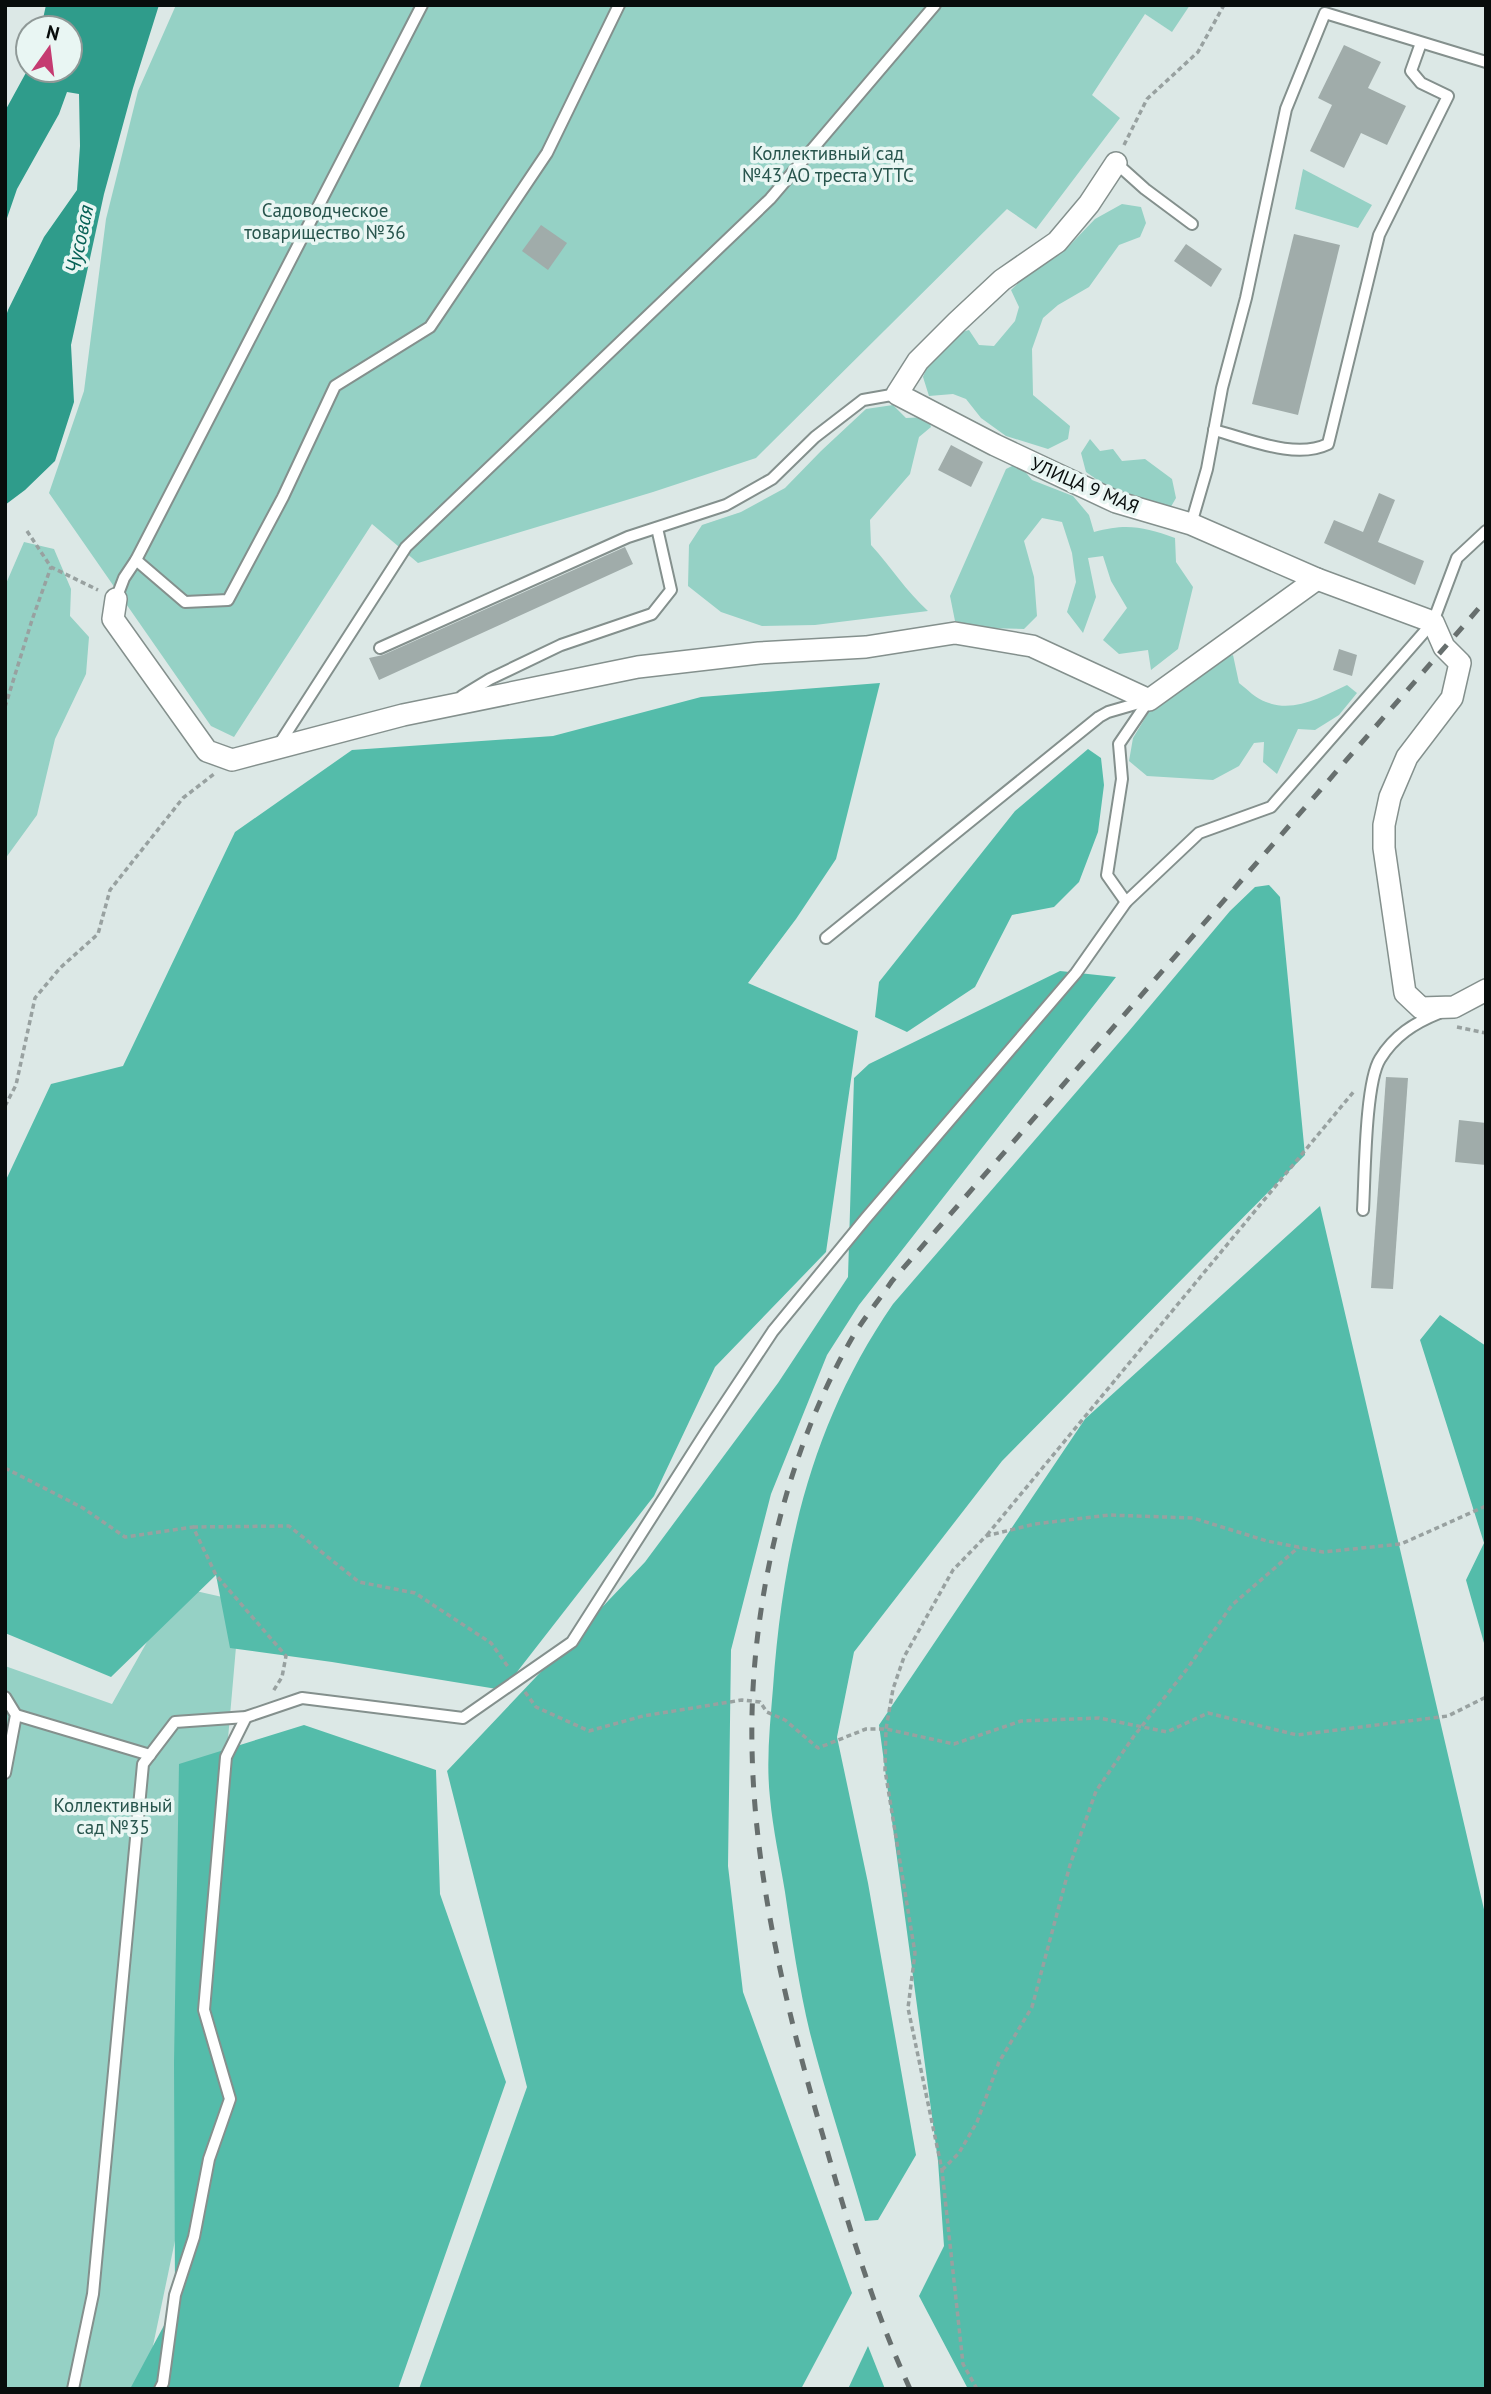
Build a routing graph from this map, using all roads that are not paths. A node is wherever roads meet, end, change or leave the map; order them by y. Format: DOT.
graph roads {
  1 [pos="422,5"];
  2 [pos="619,5"];
  3 [pos="935,5"];
  4 [pos="1421,44"];
  5 [pos="1486,62"];
  6 [pos="1116,163"];
  7 [pos="1192,224"];
  8 [pos="897,394"];
  9 [pos="1214,430"];
  10 [pos="1191,524"];
  11 [pos="657,528"];
  12 [pos="1486,531"];
  13 [pos="136,560"];
  14 [pos="1317,579"];
  15 [pos="116,599"];
  16 [pos="1433,622"];
  17 [pos="380,649"];
  18 [pos="1149,700"];
  19 [pos="445,707"];
  20 [pos="277,749"];
  21 [pos="1126,902"];
  22 [pos="826,938"];
  23 [pos="1486,990"];
  24 [pos="1455,1017"];
  25 [pos="1363,1210"];
  26 [pos="5,1697"];
  27 [pos="16,1715"];
  28 [pos="246,1717"];
  29 [pos="150,1755"];
  30 [pos="5,1773"];
  31 [pos="73,2389"];
  32 [pos="160,2389"];
  1 -- 13 [label="lane"];
  2 -- 13 [label="lane"];
  3 -- 20 [label="lane"];
  4 -- 5 [label="lane"];
  4 -- 9 [label="lane"];
  4 -- 9 [label="lane"];
  6 -- 7 [label="lane"];
  6 -- 8 [label="street"];
  8 -- 10 [label="street, УЛИЦА 9 МАЯ"];
  8 -- 11 [label="lane"];
  9 -- 10 [label="lane"];
  10 -- 14 [label="street, УЛИЦА 9 МАЯ"];
  11 -- 17 [label="lane"];
  11 -- 19 [label="lane"];
  12 -- 16 [label="lane"];
  13 -- 15 [label="lane"];
  14 -- 16 [label="street, УЛИЦА 9 МАЯ"];
  14 -- 18 [label="street"];
  15 -- 20 [label="street"];
  16 -- 21 [label="lane"];
  16 -- 24 [label="street"];
  18 -- 19 [label="street"];
  18 -- 21 [label="lane"];
  18 -- 22 [label="lane"];
  19 -- 20 [label="street"];
  21 -- 28 [label="lane"];
  23 -- 24 [label="street"];
  24 -- 25 [label="lane"];
  26 -- 27 [label="lane"];
  27 -- 29 [label="lane"];
  27 -- 30 [label="lane"];
  28 -- 29 [label="lane"];
  28 -- 32 [label="lane"];
  29 -- 31 [label="lane"];
}
